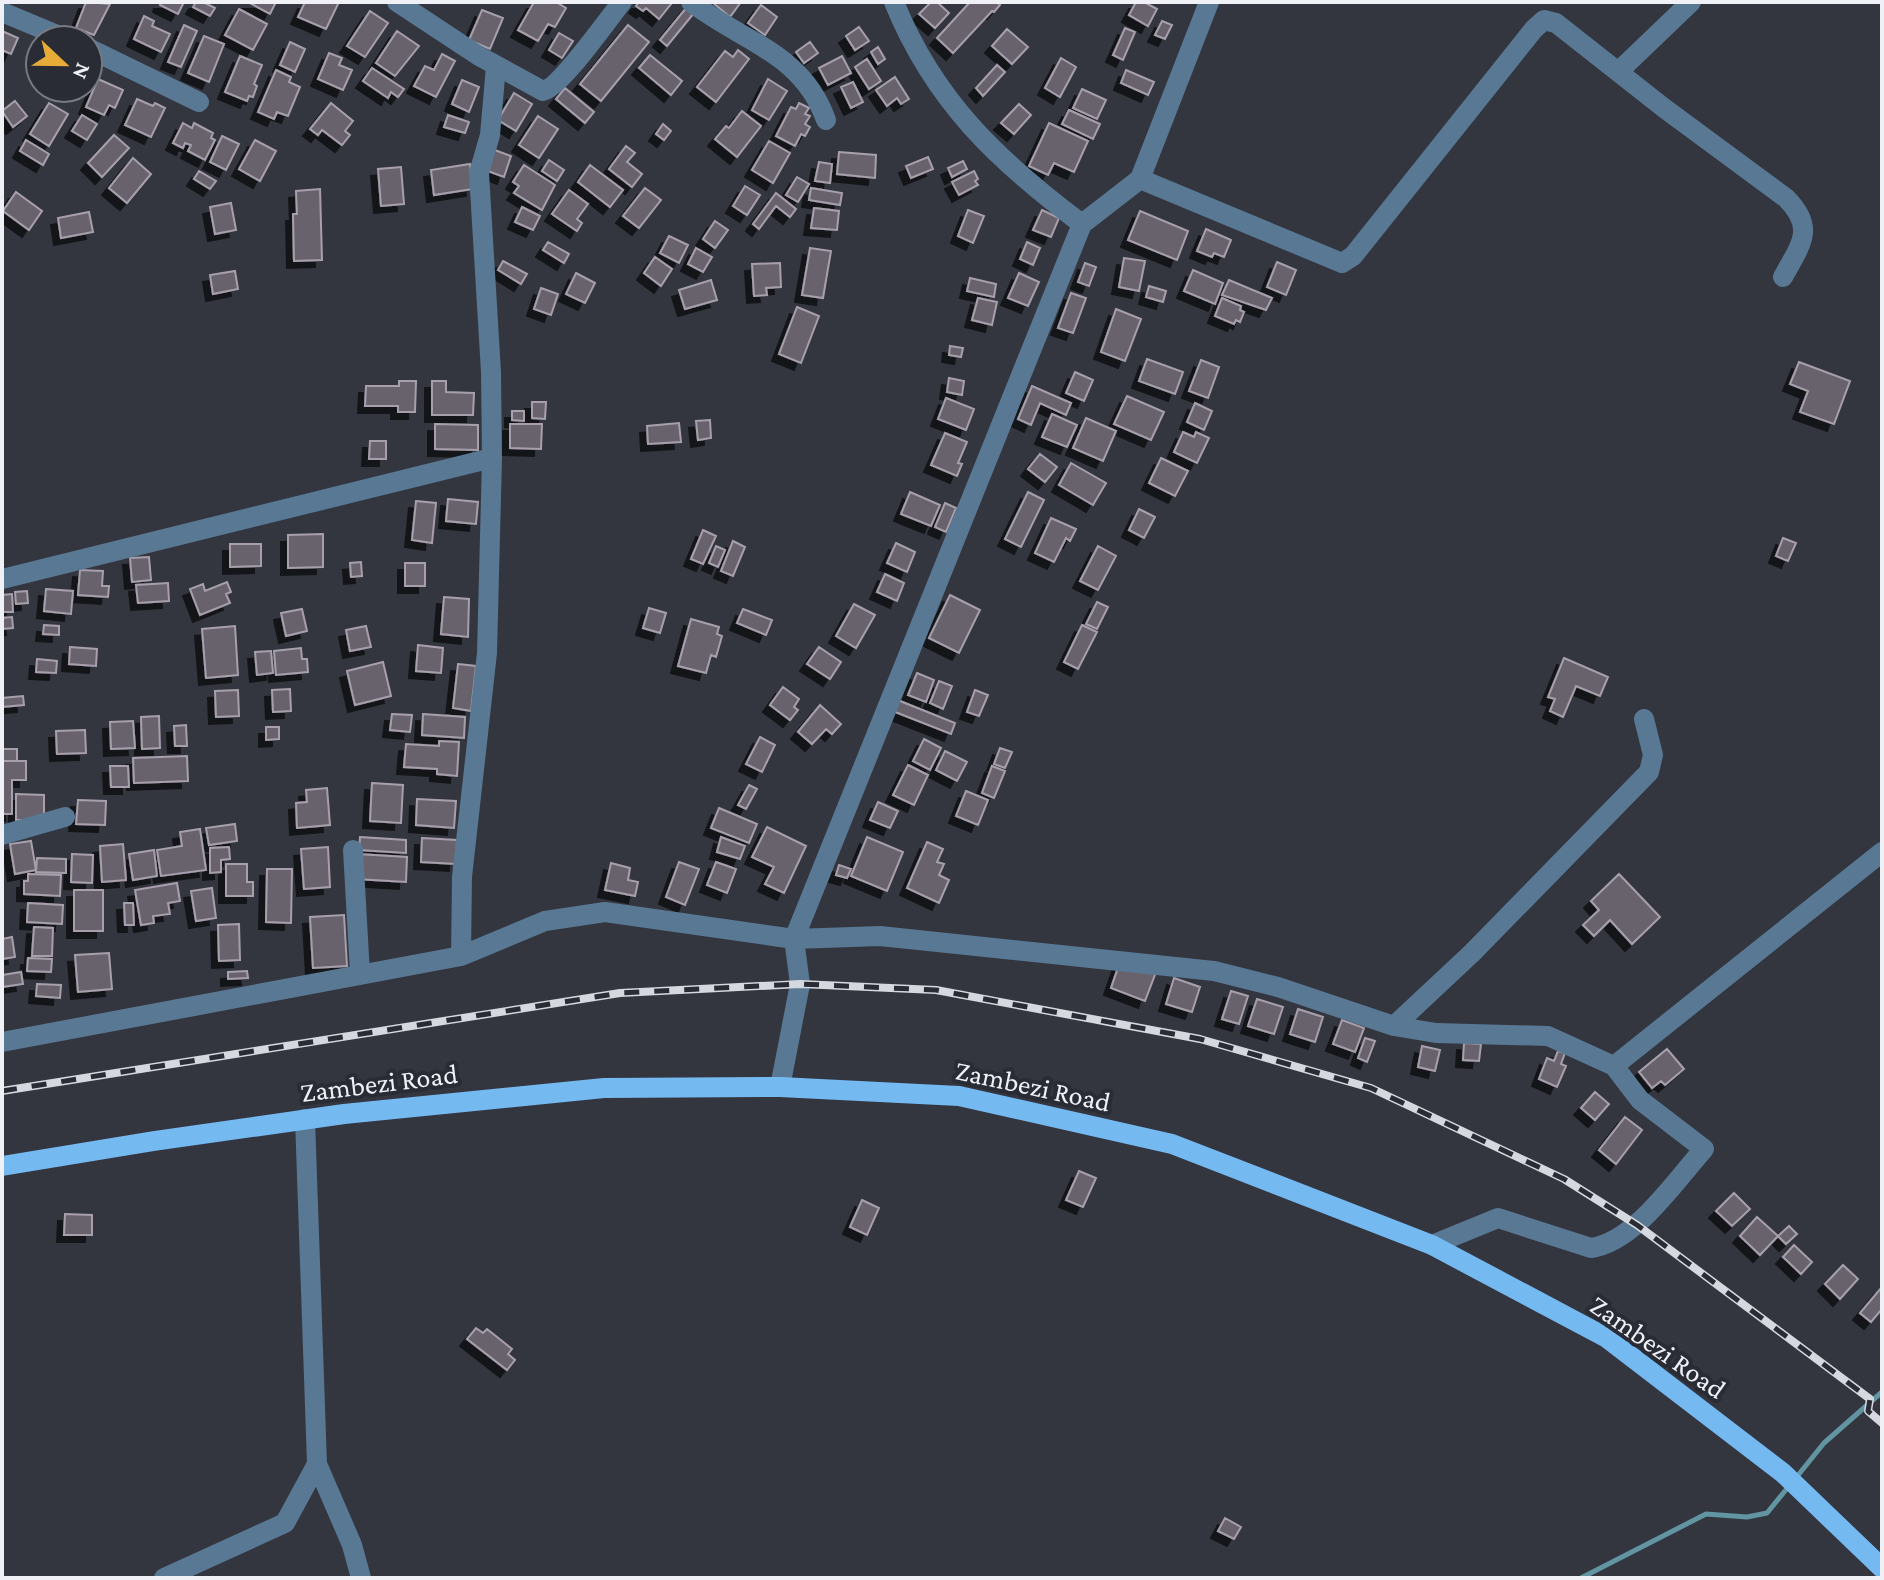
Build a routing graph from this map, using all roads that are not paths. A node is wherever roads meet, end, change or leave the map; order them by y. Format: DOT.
graph roads {
  1 [pos="397,2"];
  2 [pos="622,2"];
  3 [pos="691,2"];
  4 [pos="894,2"];
  5 [pos="1209,2"];
  6 [pos="1691,2"];
  7 [pos="2,12"];
  8 [pos="31,24"];
  9 [pos="104,56"];
  10 [pos="496,66"];
  11 [pos="1619,71"];
  12 [pos="199,102"];
  13 [pos="826,120"];
  14 [pos="1140,179"];
  15 [pos="1082,224"];
  16 [pos="1783,277"];
  17 [pos="492,458"];
  18 [pos="2,579"];
  19 [pos="1644,719"];
  20 [pos="65,817"];
  21 [pos="2,835"];
  22 [pos="353,850"];
  23 [pos="1882,852"];
  24 [pos="794,939"];
  25 [pos="461,956"];
  26 [pos="360,974"];
  27 [pos="1394,1026"];
  28 [pos="2,1042"];
  29 [pos="1614,1066"];
  30 [pos="780,1087"];
  31 [pos="305,1119"];
  32 [pos="2,1166"];
  33 [pos="1432,1245"];
  34 [pos="317,1464"];
  35 [pos="1882,1568"];
  36 [pos="164,1578"];
  37 [pos="361,1578"];
  1 -- 10 [label="street"];
  2 -- 10 [label="street"];
  3 -- 13 [label="street"];
  4 -- 15 [label="street"];
  5 -- 14 [label="street"];
  6 -- 11 [label="street"];
  7 -- 8 [label="street"];
  9 -- 12 [label="street"];
  10 -- 17 [label="street"];
  11 -- 14 [label="street"];
  11 -- 16 [label="street"];
  14 -- 15 [label="street"];
  15 -- 24 [label="street"];
  17 -- 18 [label="street"];
  17 -- 25 [label="street"];
  19 -- 27 [label="street"];
  20 -- 21 [label="street"];
  22 -- 26 [label="street"];
  23 -- 29 [label="street"];
  24 -- 25 [label="street"];
  24 -- 27 [label="street"];
  24 -- 30 [label="street"];
  25 -- 26 [label="street"];
  26 -- 28 [label="street"];
  27 -- 29 [label="street"];
  29 -- 33 [label="street"];
  30 -- 31 [label="main road, Zambezi Road"];
  30 -- 33 [label="main road, Zambezi Road"];
  31 -- 32 [label="main road, Zambezi Road"];
  31 -- 34 [label="street"];
  33 -- 35 [label="main road, Zambezi Road"];
  34 -- 36 [label="street"];
  34 -- 37 [label="street"];
}
